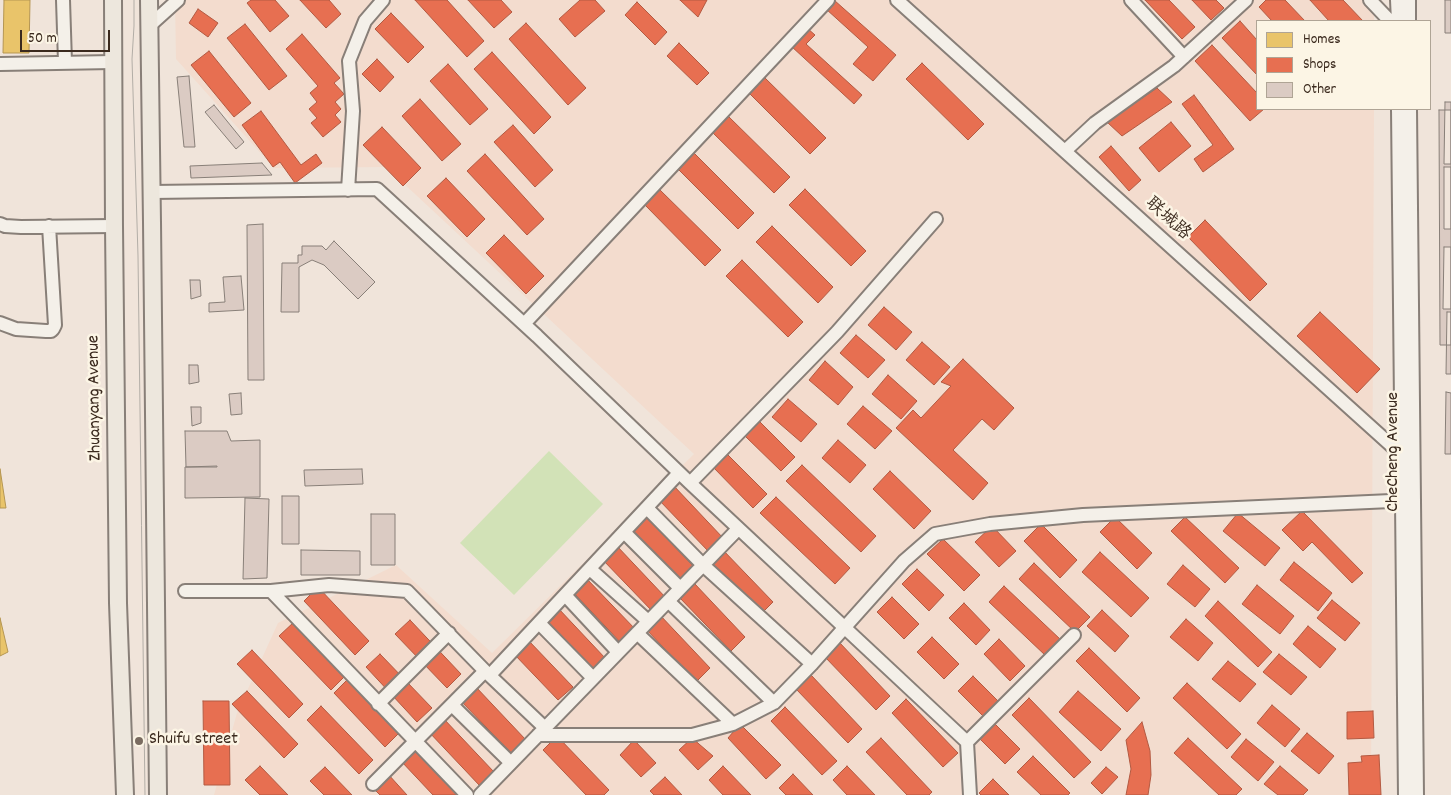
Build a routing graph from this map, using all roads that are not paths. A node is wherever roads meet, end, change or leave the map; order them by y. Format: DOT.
graph roads {
  1 [pos="63,0"];
  2 [pos="113,0"];
  3 [pos="148,0"];
  4 [pos="178,0"];
  5 [pos="383,0"];
  6 [pos="828,0"];
  7 [pos="897,0"];
  8 [pos="1131,0"];
  9 [pos="1246,0"];
  10 [pos="1370,0"];
  11 [pos="1398,0"];
  12 [pos="1409,0"];
  13 [pos="1389,20"];
  14 [pos="1398,20"];
  15 [pos="1409,20"];
  16 [pos="148,27"];
  17 [pos="1184,57"];
  18 [pos="65,62"];
  19 [pos="113,62"];
  20 [pos="0,64"];
  21 [pos="1398,110"];
  22 [pos="1410,110"];
  23 [pos="1065,151"];
  24 [pos="348,190"];
  25 [pos="152,192"];
  26 [pos="936,219"];
  27 [pos="0,224"];
  28 [pos="49,226"];
  29 [pos="114,226"];
  30 [pos="0,323"];
  31 [pos="524,324"];
  32 [pos="1402,455"];
  33 [pos="1413,466"];
  34 [pos="679,474"];
  35 [pos="690,483"];
  36 [pos="1408,501"];
  37 [pos="647,508"];
  38 [pos="738,529"];
  39 [pos="624,532"];
  40 [pos="703,565"];
  41 [pos="590,568"];
  42 [pos="680,588"];
  43 [pos="185,591"];
  44 [pos="271,592"];
  45 [pos="565,595"];
  46 [pos="668,601"];
  47 [pos="648,622"];
  48 [pos="539,623"];
  49 [pos="844,629"];
  50 [pos="448,633"];
  51 [pos="637,633"];
  52 [pos="1074,636"];
  53 [pos="618,652"];
  54 [pos="812,664"];
  55 [pos="488,673"];
  56 [pos="593,678"];
  57 [pos="774,703"];
  58 [pos="378,704"];
  59 [pos="452,705"];
  60 [pos="733,724"];
  61 [pos="541,731"];
  62 [pos="415,742"];
  63 [pos="967,742"];
  64 [pos="511,763"];
  65 [pos="372,784"];
  66 [pos="125,795"];
  67 [pos="158,795"];
  68 [pos="467,795"];
  69 [pos="480,795"];
  70 [pos="970,795"];
  71 [pos="1405,795"];
  72 [pos="1416,795"];
  1 -- 18 [label="street"];
  2 -- 19 [label="main road, Zhuanyang Avenue"];
  3 -- 16 [label="main road"];
  4 -- 16 [label="street"];
  5 -- 24 [label="street"];
  6 -- 31 [label="street"];
  7 -- 23 [label="street, 联城路"];
  8 -- 17 [label="street"];
  9 -- 17 [label="street"];
  10 -- 13 [label="street"];
  11 -- 14 [label="street"];
  12 -- 15 [label="street"];
  16 -- 25 [label="main road"];
  17 -- 23 [label="street"];
  18 -- 19 [label="street"];
  18 -- 20 [label="street"];
  19 -- 29 [label="main road, Zhuanyang Avenue"];
  21 -- 32 [label="street, CheCheng Avenue"];
  22 -- 33 [label="street, CheCheng Avenue"];
  23 -- 32 [label="street, 联城路"];
  24 -- 25 [label="street"];
  24 -- 31 [label="street"];
  25 -- 67 [label="main road"];
  26 -- 35 [label="street"];
  27 -- 28 [label="street"];
  28 -- 29 [label="street"];
  28 -- 30 [label="street"];
  29 -- 66 [label="main road, Zhuanyang Avenue"];
  31 -- 34 [label="street"];
  32 -- 33 [label="street, 联城路"];
  32 -- 36 [label="street, CheCheng Avenue"];
  33 -- 36 [label="street, CheCheng Avenue"];
  34 -- 35 [label="street"];
  34 -- 37 [label="street"];
  35 -- 38 [label="street"];
  36 -- 49 [label="street"];
  36 -- 71 [label="street, CheCheng Avenue"];
  36 -- 72 [label="street, CheCheng Avenue"];
  37 -- 39 [label="street"];
  37 -- 40 [label="street"];
  38 -- 40 [label="street"];
  38 -- 49 [label="street"];
  39 -- 41 [label="street"];
  39 -- 42 [label="street"];
  40 -- 42 [label="street"];
  40 -- 54 [label="street"];
  41 -- 45 [label="street"];
  41 -- 47 [label="street"];
  42 -- 46 [label="street"];
  43 -- 44 [label="street"];
  44 -- 50 [label="street"];
  44 -- 58 [label="street"];
  45 -- 48 [label="street"];
  45 -- 53 [label="street"];
  46 -- 47 [label="street"];
  46 -- 57 [label="street"];
  47 -- 51 [label="street"];
  48 -- 55 [label="street"];
  48 -- 56 [label="street"];
  49 -- 54 [label="street"];
  49 -- 63 [label="street"];
  50 -- 55 [label="street"];
  50 -- 58 [label="street"];
  51 -- 53 [label="street"];
  51 -- 60 [label="street"];
  52 -- 63 [label="street"];
  53 -- 56 [label="street"];
  54 -- 57 [label="street"];
  55 -- 59 [label="street"];
  55 -- 61 [label="street"];
  56 -- 61 [label="street"];
  57 -- 60 [label="street"];
  58 -- 62 [label="street"];
  59 -- 62 [label="street"];
  59 -- 64 [label="street"];
  60 -- 61 [label="street"];
  61 -- 64 [label="street"];
  62 -- 65 [label="street"];
  62 -- 68 [label="street"];
  63 -- 70 [label="street"];
  64 -- 69 [label="street"];
}
